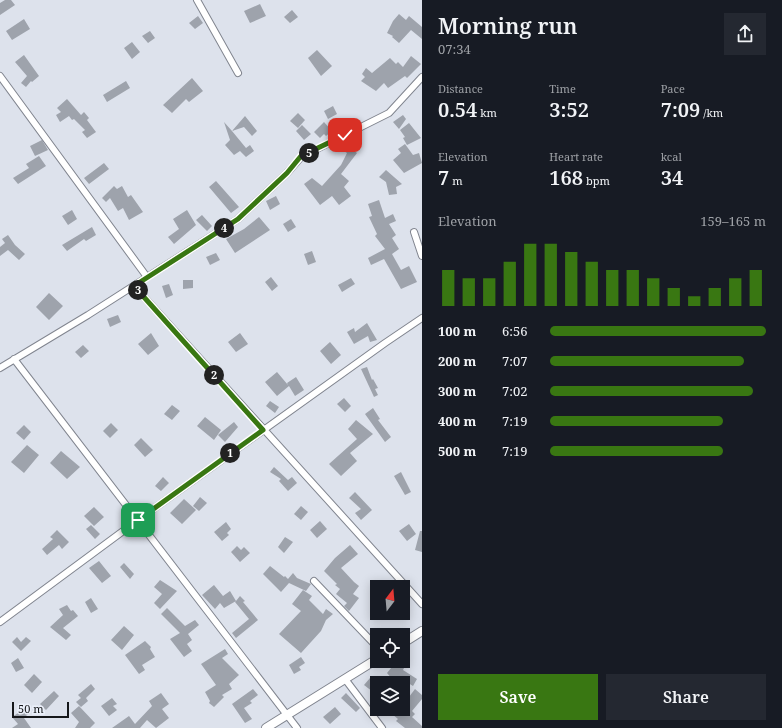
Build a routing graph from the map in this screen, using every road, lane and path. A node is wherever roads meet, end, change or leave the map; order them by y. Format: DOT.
graph roads {
  1 [pos="197,0"];
  2 [pos="238,73"];
  3 [pos="0,76"];
  4 [pos="422,77"];
  5 [pos="414,232"];
  6 [pos="422,256"];
  7 [pos="146,277"];
  8 [pos="134,286"];
  9 [pos="422,318"];
  10 [pos="14,359"];
  11 [pos="0,368"];
  12 [pos="263,430"];
  13 [pos="138,520"];
  14 [pos="314,581"];
  15 [pos="422,604"];
  16 [pos="0,622"];
  17 [pos="422,631"];
  18 [pos="410,639"];
  19 [pos="370,640"];
  20 [pos="370,663"];
  21 [pos="345,679"];
  22 [pos="287,715"];
  23 [pos="266,728"];
  24 [pos="297,728"];
  25 [pos="382,728"];
  1 -- 2 [label="street"];
  3 -- 7 [label="street"];
  4 -- 7 [label="street"];
  5 -- 6 [label="street"];
  7 -- 8 [label="street"];
  8 -- 10 [label="street"];
  8 -- 12 [label="street"];
  9 -- 12 [label="street"];
  10 -- 11 [label="street"];
  10 -- 13 [label="street"];
  12 -- 13 [label="street"];
  12 -- 15 [label="street"];
  13 -- 16 [label="street"];
  13 -- 22 [label="street"];
  14 -- 19 [label="street"];
  17 -- 18 [label="street"];
  20 -- 21 [label="street"];
  21 -- 22 [label="street"];
  21 -- 25 [label="street"];
  22 -- 23 [label="street"];
  22 -- 24 [label="street"];
}
